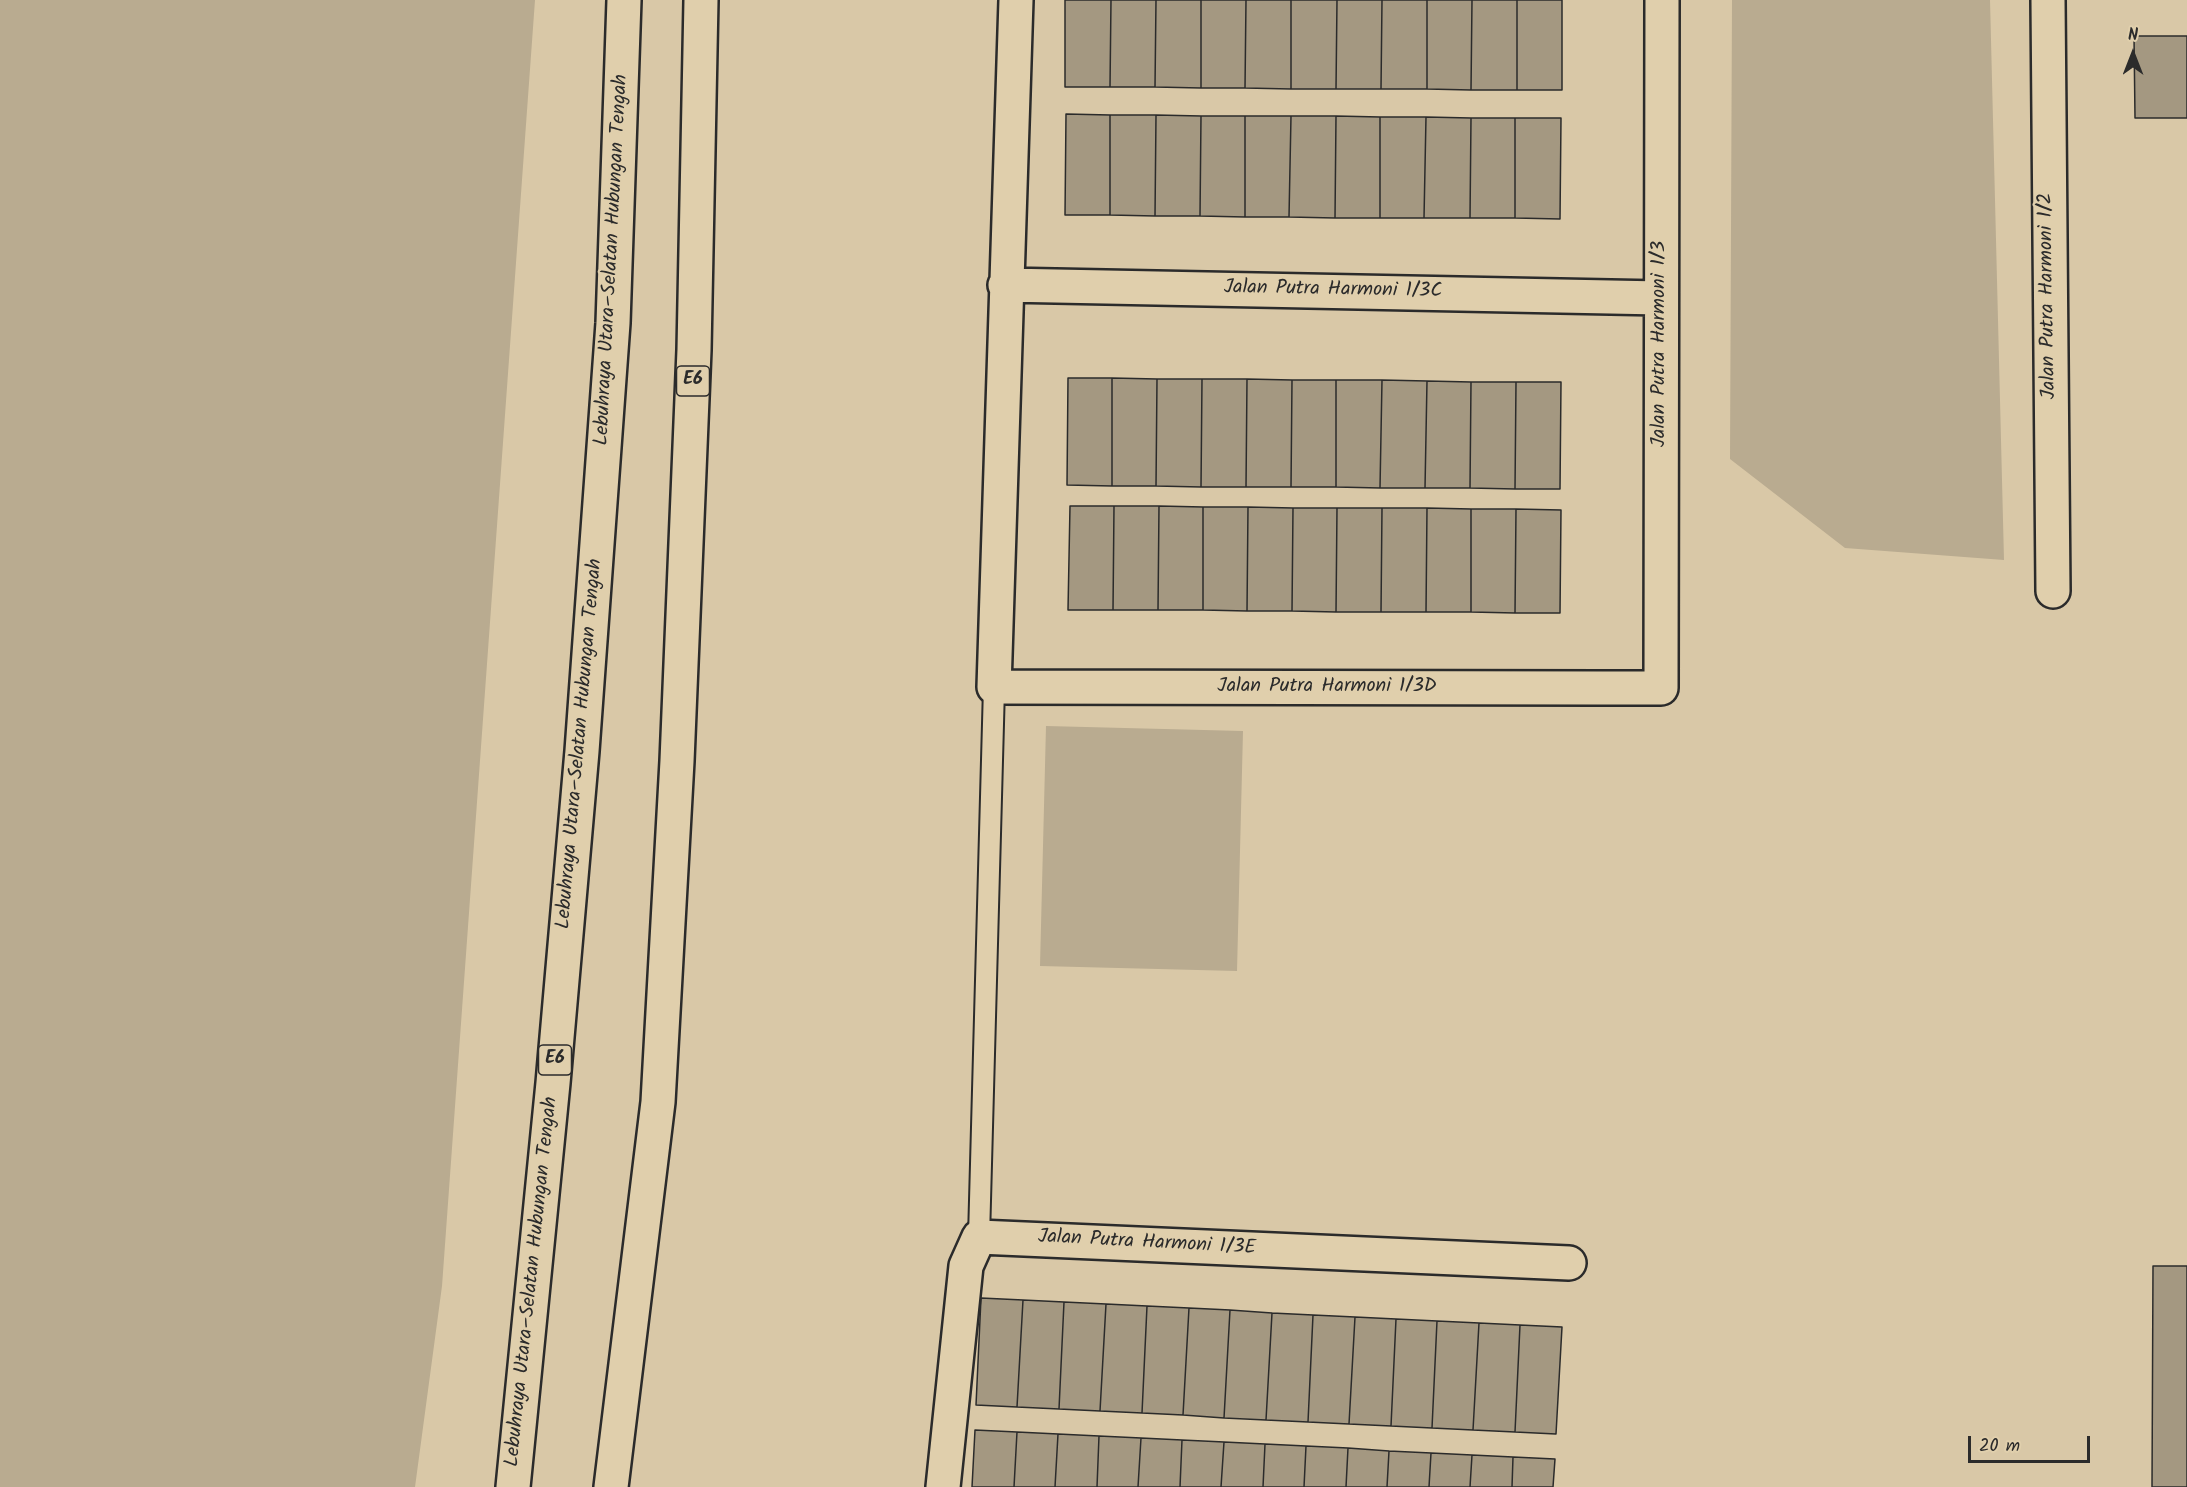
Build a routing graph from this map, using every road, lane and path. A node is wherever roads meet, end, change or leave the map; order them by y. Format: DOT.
graph roads {
  1 [pos="624,0"];
  2 [pos="701,0"];
  3 [pos="1016,0"];
  4 [pos="1662,0"];
  5 [pos="2048,0"];
  6 [pos="1005,285"];
  7 [pos="1661,298"];
  8 [pos="2053,591"];
  9 [pos="994,687"];
  10 [pos="1661,688"];
  11 [pos="979,1237"];
  12 [pos="1569,1263"];
  13 [pos="513,1487"];
  14 [pos="611,1487"];
  15 [pos="943,1487"];
  1 -- 13 [label="main road, Lebuhraya Utara–Selatan Hubungan Tengah / E6"];
  2 -- 14 [label="main road, E6"];
  3 -- 6 [label="main road"];
  4 -- 7 [label="main road, Jalan Putra Harmoni 1/3"];
  5 -- 8 [label="main road, Jalan Putra Harmoni 1/2"];
  6 -- 7 [label="main road, Jalan Putra Harmoni 1/3C"];
  6 -- 9 [label="main road"];
  7 -- 10 [label="main road, Jalan Putra Harmoni 1/3"];
  9 -- 10 [label="main road, Jalan Putra Harmoni 1/3D"];
  9 -- 11 [label="lane"];
  11 -- 12 [label="main road, Jalan Putra Harmoni 1/3E"];
  11 -- 15 [label="main road"];
}
